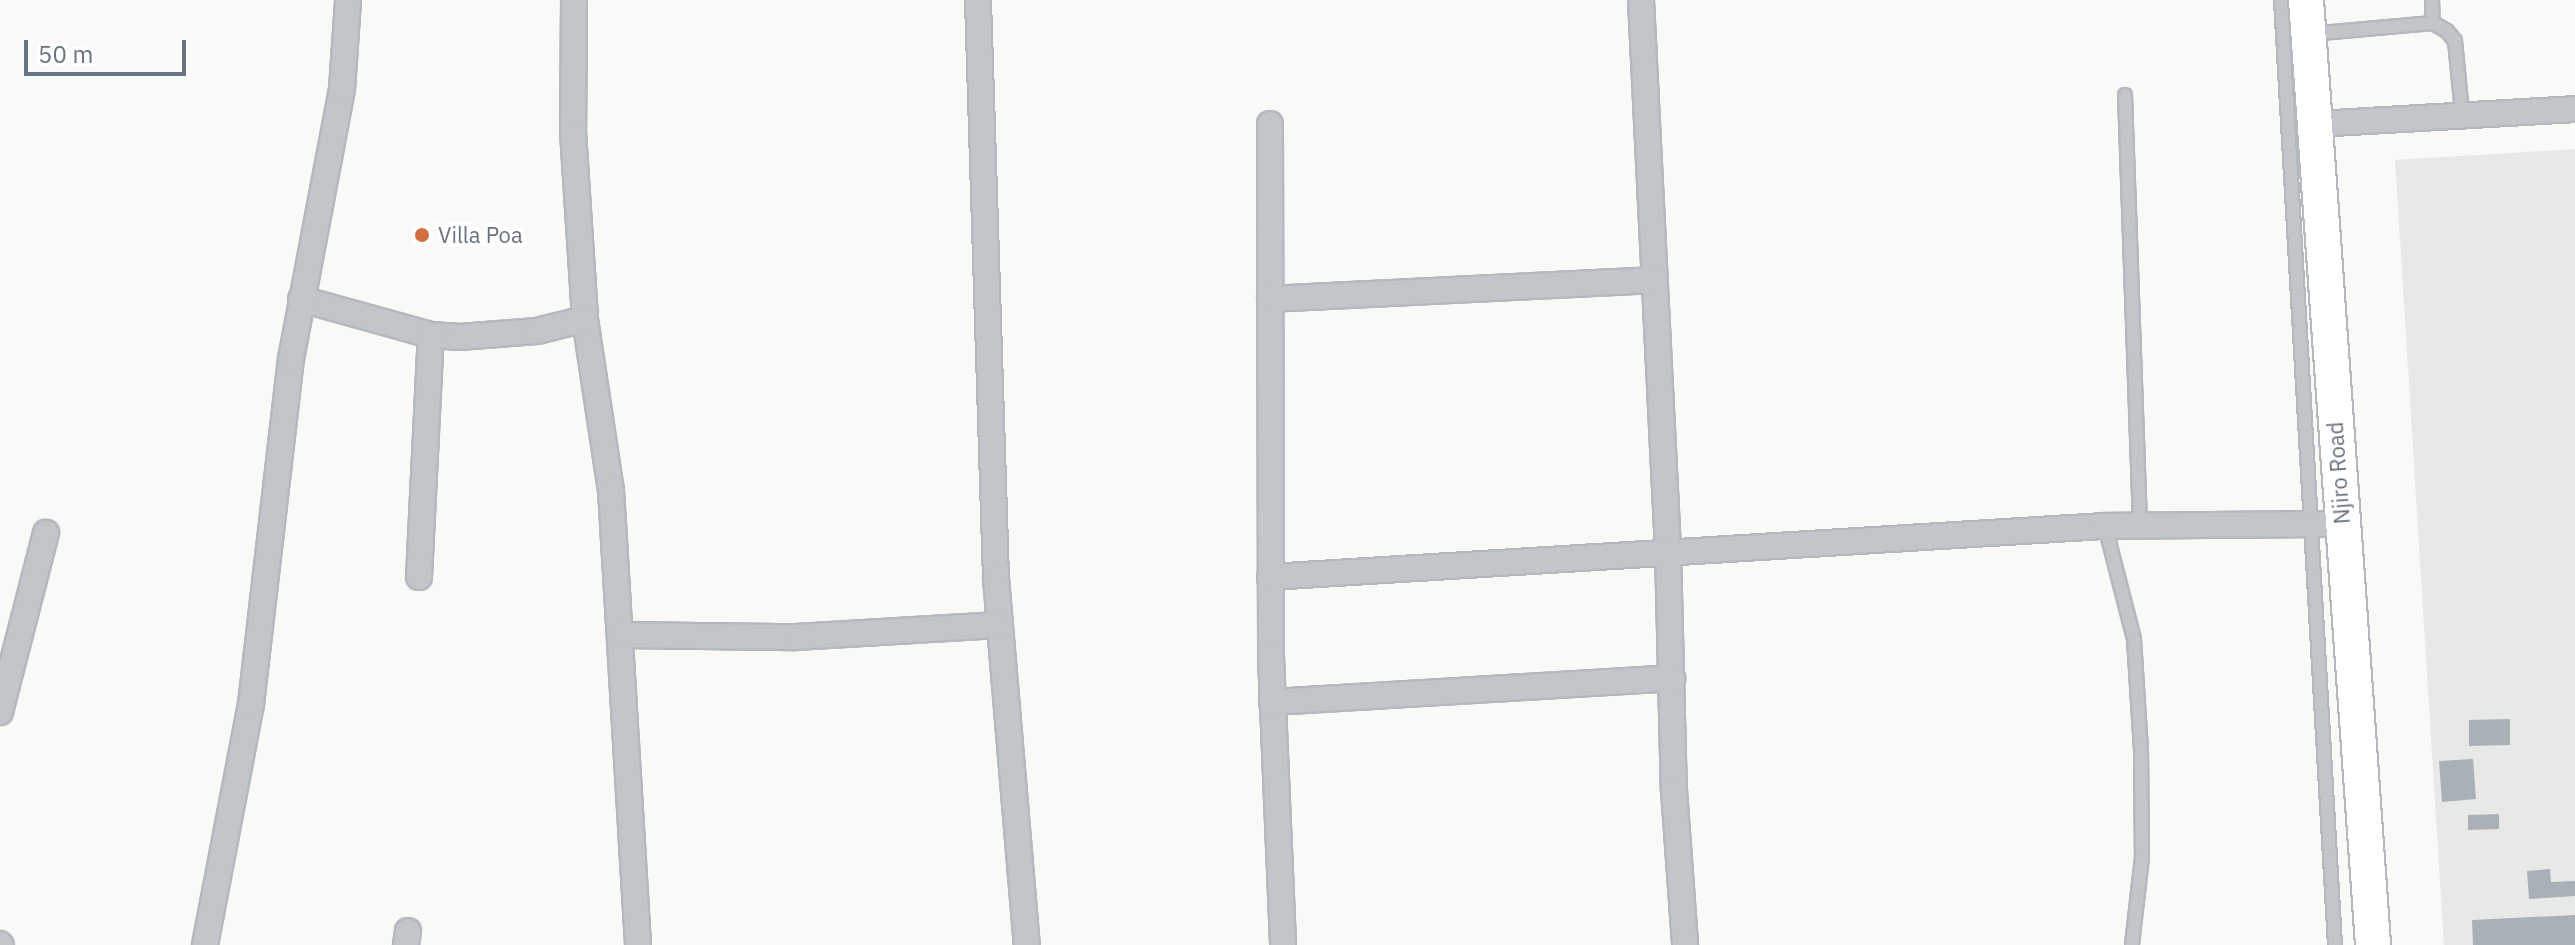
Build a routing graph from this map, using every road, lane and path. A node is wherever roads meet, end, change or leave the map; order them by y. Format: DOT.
graph roads {
  1 [pos="348,0"];
  2 [pos="574,0"];
  3 [pos="978,0"];
  4 [pos="1641,0"];
  5 [pos="2281,0"];
  6 [pos="2306,0"];
  7 [pos="2432,0"];
  8 [pos="2433,23"];
  9 [pos="2309,34"];
  10 [pos="2125,95"];
  11 [pos="2575,109"];
  12 [pos="2462,113"];
  13 [pos="1270,124"];
  14 [pos="2316,124"];
  15 [pos="1655,280"];
  16 [pos="301,299"];
  17 [pos="1270,299"];
  18 [pos="585,319"];
  19 [pos="431,335"];
  20 [pos="2327,524"];
  21 [pos="2105,526"];
  22 [pos="2140,526"];
  23 [pos="46,533"];
  24 [pos="1668,551"];
  25 [pos="419,577"];
  26 [pos="1270,577"];
  27 [pos="999,625"];
  28 [pos="621,635"];
  29 [pos="1672,678"];
  30 [pos="1272,702"];
  31 [pos="0,712"];
  32 [pos="205,945"];
  33 [pos="638,945"];
  34 [pos="1027,945"];
  35 [pos="1283,945"];
  36 [pos="1685,945"];
  37 [pos="2132,945"];
  38 [pos="2335,945"];
  39 [pos="2373,945"];
  1 -- 16 [label="street"];
  2 -- 18 [label="street"];
  3 -- 27 [label="street"];
  4 -- 15 [label="street"];
  5 -- 20 [label="lane"];
  6 -- 9 [label="street, Njiro Road"];
  7 -- 8 [label="lane"];
  8 -- 9 [label="lane"];
  8 -- 12 [label="lane"];
  9 -- 14 [label="street, Njiro Road"];
  10 -- 22 [label="lane"];
  11 -- 12 [label="street"];
  12 -- 14 [label="street"];
  13 -- 17 [label="street"];
  14 -- 20 [label="street, Njiro Road"];
  15 -- 17 [label="street"];
  15 -- 24 [label="street"];
  16 -- 19 [label="street"];
  16 -- 32 [label="street"];
  17 -- 26 [label="street"];
  18 -- 19 [label="street"];
  18 -- 28 [label="street"];
  19 -- 25 [label="street"];
  20 -- 22 [label="street"];
  20 -- 38 [label="lane"];
  20 -- 39 [label="street, Njiro Road"];
  21 -- 22 [label="street"];
  21 -- 24 [label="street"];
  21 -- 37 [label="lane"];
  23 -- 31 [label="street"];
  24 -- 26 [label="street"];
  24 -- 29 [label="street"];
  26 -- 30 [label="street"];
  27 -- 28 [label="street"];
  27 -- 34 [label="street"];
  28 -- 33 [label="street"];
  29 -- 30 [label="street"];
  29 -- 36 [label="street"];
  30 -- 35 [label="street"];
}
